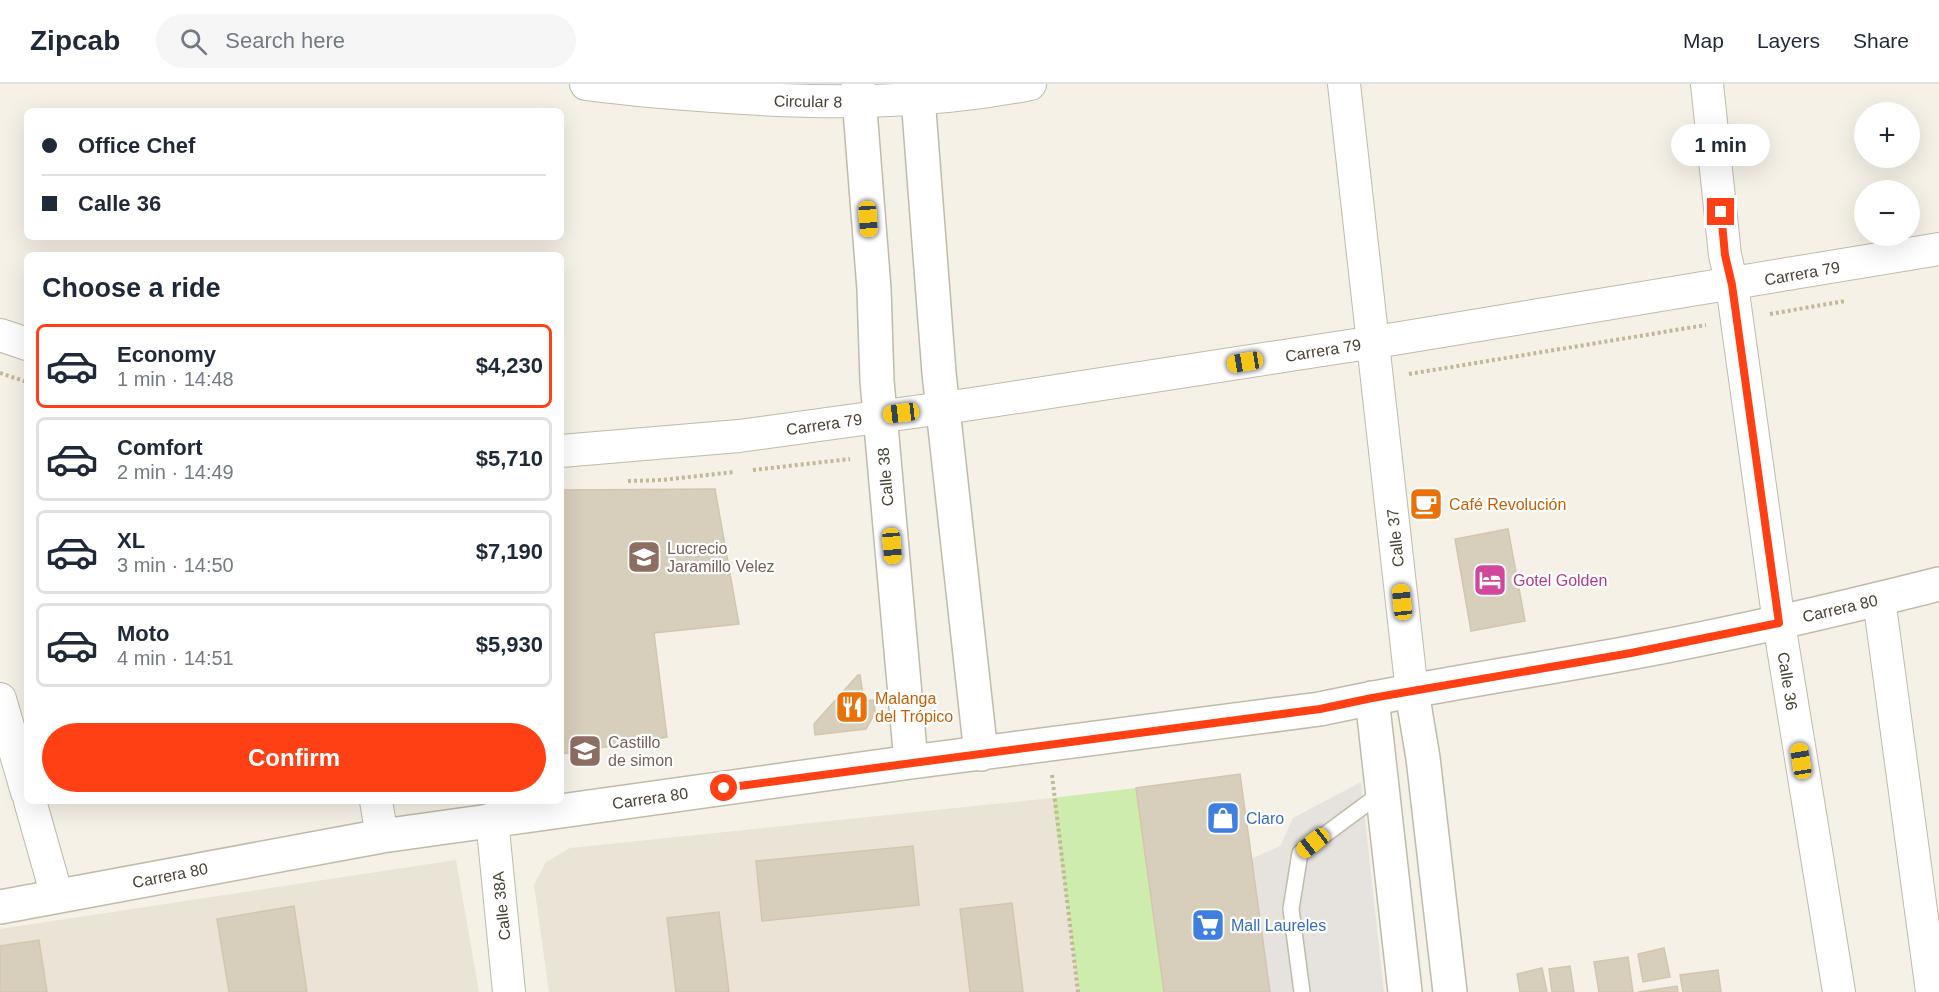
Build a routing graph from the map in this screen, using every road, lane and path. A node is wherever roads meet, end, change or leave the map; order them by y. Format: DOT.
graph roads {
  1 [pos="585,84"];
  2 [pos="1030,84"];
  3 [pos="1344,84"];
  4 [pos="1707,84"];
  5 [pos="917,92"];
  6 [pos="858,93"];
  7 [pos="1939,249"];
  8 [pos="1732,285"];
  9 [pos="1850,300"];
  10 [pos="1737,320"];
  11 [pos="0,335"];
  12 [pos="1374,342"];
  13 [pos="24,343"];
  14 [pos="0,373"];
  15 [pos="1378,379"];
  16 [pos="24,381"];
  17 [pos="944,408"];
  18 [pos="880,416"];
  19 [pos="564,451"];
  20 [pos="1939,584"];
  21 [pos="1879,599"];
  22 [pos="1779,623"];
  23 [pos="1412,692"];
  24 [pos="1372,698"];
  25 [pos="0,699"];
  26 [pos="1048,745"];
  27 [pos="981,754"];
  28 [pos="910,762"];
  29 [pos="24,782"];
  30 [pos="1384,791"];
  31 [pos="31,804"];
  32 [pos="376,804"];
  33 [pos="492,819"];
  34 [pos="381,836"];
  35 [pos="57,896"];
  36 [pos="0,907"];
  37 [pos="509,992"];
  38 [pos="1078,992"];
  39 [pos="1302,992"];
  40 [pos="1405,992"];
  41 [pos="1450,992"];
  42 [pos="1839,992"];
  43 [pos="1932,992"];
  1 -- 6 [label="street, Circular 8"];
  2 -- 5 [label="street, Circular 8"];
  3 -- 12 [label="street, Calle 37"];
  4 -- 8 [label="street, Calle 36"];
  5 -- 6 [label="street, Circular 8"];
  5 -- 17 [label="street"];
  6 -- 18 [label="street, Calle 38"];
  7 -- 8 [label="street, Carrera 79"];
  8 -- 10 [label="street, Calle 36"];
  8 -- 12 [label="street, Carrera 79"];
  9 -- 10 [label="path"];
  10 -- 15 [label="path"];
  10 -- 22 [label="street, Calle 36"];
  11 -- 13 [label="street"];
  12 -- 15 [label="street, Calle 37"];
  12 -- 17 [label="street, Carrera 79"];
  14 -- 16 [label="path"];
  15 -- 23 [label="street, Calle 37"];
  17 -- 18 [label="street, Carrera 79"];
  17 -- 27 [label="street"];
  18 -- 19 [label="street, Carrera 79"];
  18 -- 28 [label="street, Calle 38"];
  20 -- 21 [label="street, Carrera 80"];
  21 -- 22 [label="street, Carrera 80"];
  21 -- 43 [label="street"];
  22 -- 23 [label="street, Carrera 80"];
  22 -- 42 [label="street, Calle 36"];
  23 -- 24 [label="street, Carrera 80"];
  23 -- 41 [label="street, Calle 37"];
  24 -- 26 [label="street, Carrera 80"];
  24 -- 30 [label="street"];
  25 -- 29 [label="street"];
  26 -- 27 [label="street, Carrera 80"];
  26 -- 38 [label="path"];
  27 -- 28 [label="street, Carrera 80"];
  28 -- 33 [label="street, Carrera 80"];
  30 -- 39 [label="lane"];
  30 -- 40 [label="street"];
  31 -- 35 [label="street"];
  32 -- 34 [label="street"];
  33 -- 34 [label="street, Carrera 80"];
  33 -- 37 [label="street, Calle 38A"];
  34 -- 35 [label="street, Carrera 80"];
  35 -- 36 [label="street, Carrera 80"];
}
